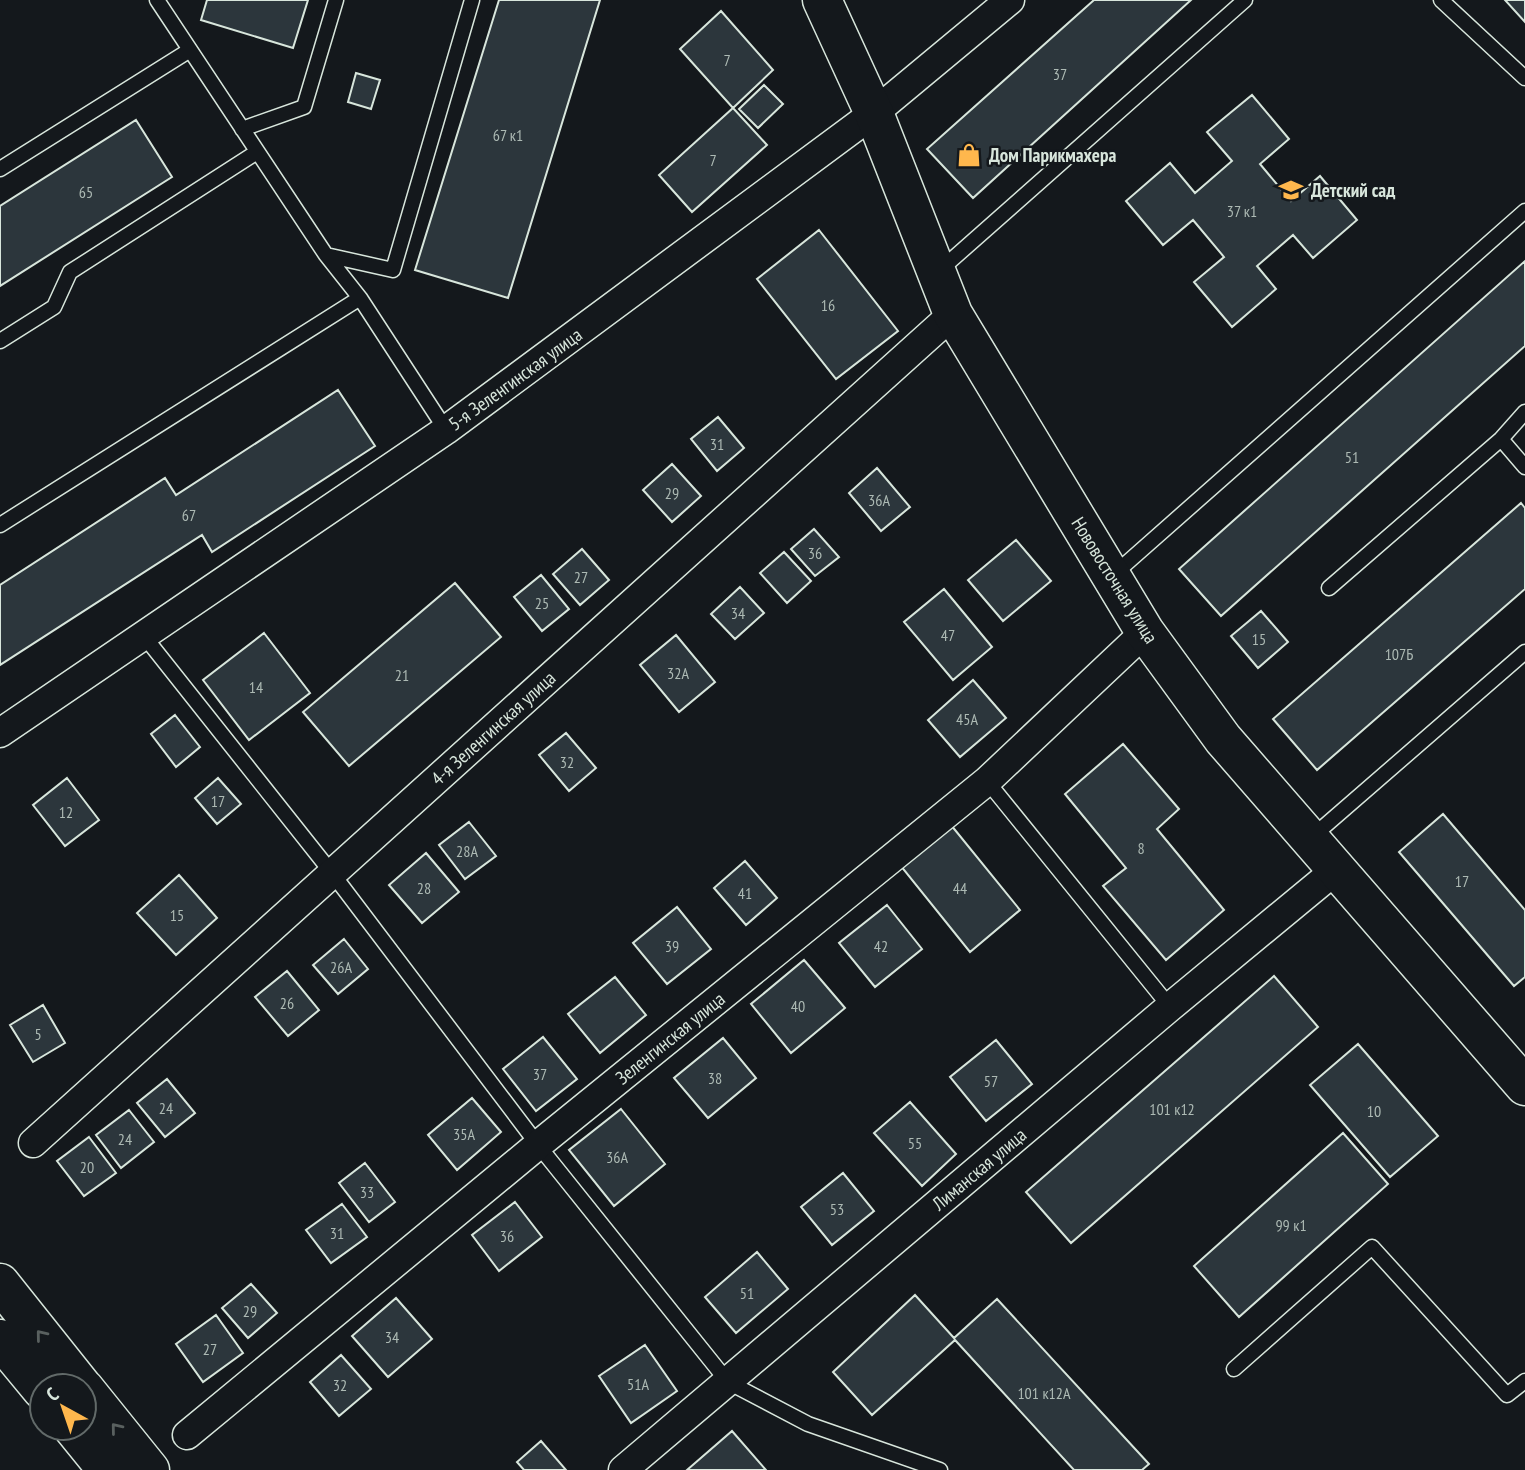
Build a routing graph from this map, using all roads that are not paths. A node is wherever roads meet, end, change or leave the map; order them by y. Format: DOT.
graph roads {
  1 [pos="157,0"];
  2 [pos="337,0"];
  3 [pos="472,0"];
  4 [pos="822,0"];
  5 [pos="1010,0"];
  6 [pos="1245,0"];
  7 [pos="1441,0"];
  8 [pos="190,50"];
  9 [pos="1525,78"];
  10 [pos="874,113"];
  11 [pos="242,130"];
  12 [pos="257,152"];
  13 [pos="0,169"];
  14 [pos="1525,211"];
  15 [pos="326,255"];
  16 [pos="937,273"];
  17 [pos="359,298"];
  18 [pos="953,313"];
  19 [pos="0,341"];
  20 [pos="1525,412"];
  21 [pos="446,430"];
  22 [pos="1501,439"];
  23 [pos="1525,467"];
  24 [pos="0,525"];
  25 [pos="1111,577"];
  26 [pos="1329,588"];
  27 [pos="1144,632"];
  28 [pos="144,636"];
  29 [pos="1525,652"];
  30 [pos="0,733"];
  31 [pos="987,781"];
  32 [pos="1310,838"];
  33 [pos="1337,869"];
  34 [pos="332,873"];
  35 [pos="1170,1007"];
  36 [pos="1525,1086"];
  37 [pos="33,1143"];
  38 [pos="538,1145"];
  39 [pos="0,1283"];
  40 [pos="0,1339"];
  41 [pos="1234,1369"];
  42 [pos="71,1372"];
  43 [pos="28,1373"];
  44 [pos="1525,1381"];
  45 [pos="728,1382"];
  46 [pos="98,1406"];
  47 [pos="187,1435"];
  48 [pos="84,1442"];
  49 [pos="107,1470"];
  50 [pos="150,1470"];
  51 [pos="623,1470"];
  52 [pos="940,1470"];
  1 -- 8 [label="lane"];
  2 -- 11 [label="lane"];
  3 -- 15 [label="lane"];
  4 -- 10 [label="main road, Нововосточная улица"];
  5 -- 10 [label="street, 5-я Зеленгинская улица"];
  6 -- 16 [label="lane"];
  7 -- 9 [label="lane"];
  8 -- 11 [label="lane"];
  8 -- 13 [label="lane"];
  10 -- 16 [label="main road, Нововосточная улица"];
  10 -- 21 [label="street, 5-я Зеленгинская улица"];
  11 -- 12 [label="lane"];
  12 -- 15 [label="lane"];
  12 -- 19 [label="lane"];
  14 -- 25 [label="lane"];
  15 -- 17 [label="lane"];
  16 -- 18 [label="main road, Нововосточная улица"];
  17 -- 21 [label="lane"];
  17 -- 24 [label="lane"];
  18 -- 25 [label="main road, Нововосточная улица"];
  18 -- 34 [label="street, 4-я Зеленгинская улица"];
  20 -- 22 [label="lane"];
  21 -- 28 [label="street, 5-я Зеленгинская улица"];
  22 -- 23 [label="lane"];
  22 -- 26 [label="lane"];
  25 -- 27 [label="main road, Нововосточная улица"];
  27 -- 31 [label="street, Зеленгинская улица"];
  27 -- 32 [label="main road, Нововосточная улица"];
  28 -- 30 [label="street, 5-я Зеленгинская улица"];
  28 -- 34 [label="lane"];
  29 -- 32 [label="lane"];
  31 -- 35 [label="lane"];
  31 -- 38 [label="street, Зеленгинская улица"];
  32 -- 33 [label="main road, Нововосточная улица"];
  33 -- 35 [label="street, Лиманская улица"];
  33 -- 36 [label="main road, Нововосточная улица"];
  34 -- 37 [label="street, 4-я Зеленгинская улица"];
  34 -- 38 [label="lane"];
  35 -- 45 [label="street, Лиманская улица"];
  38 -- 45 [label="lane"];
  38 -- 47 [label="street, Зеленгинская улица"];
  42 -- 39 [label="main road, one-way"];
  40 -- 43 [label="main road"];
  41 -- 44 [label="lane"];
  45 -- 51 [label="street, Лиманская улица"];
  45 -- 52 [label="lane"];
  50 -- 46 [label="main road, one-way"];
  48 -- 49 [label="main road"];
}
